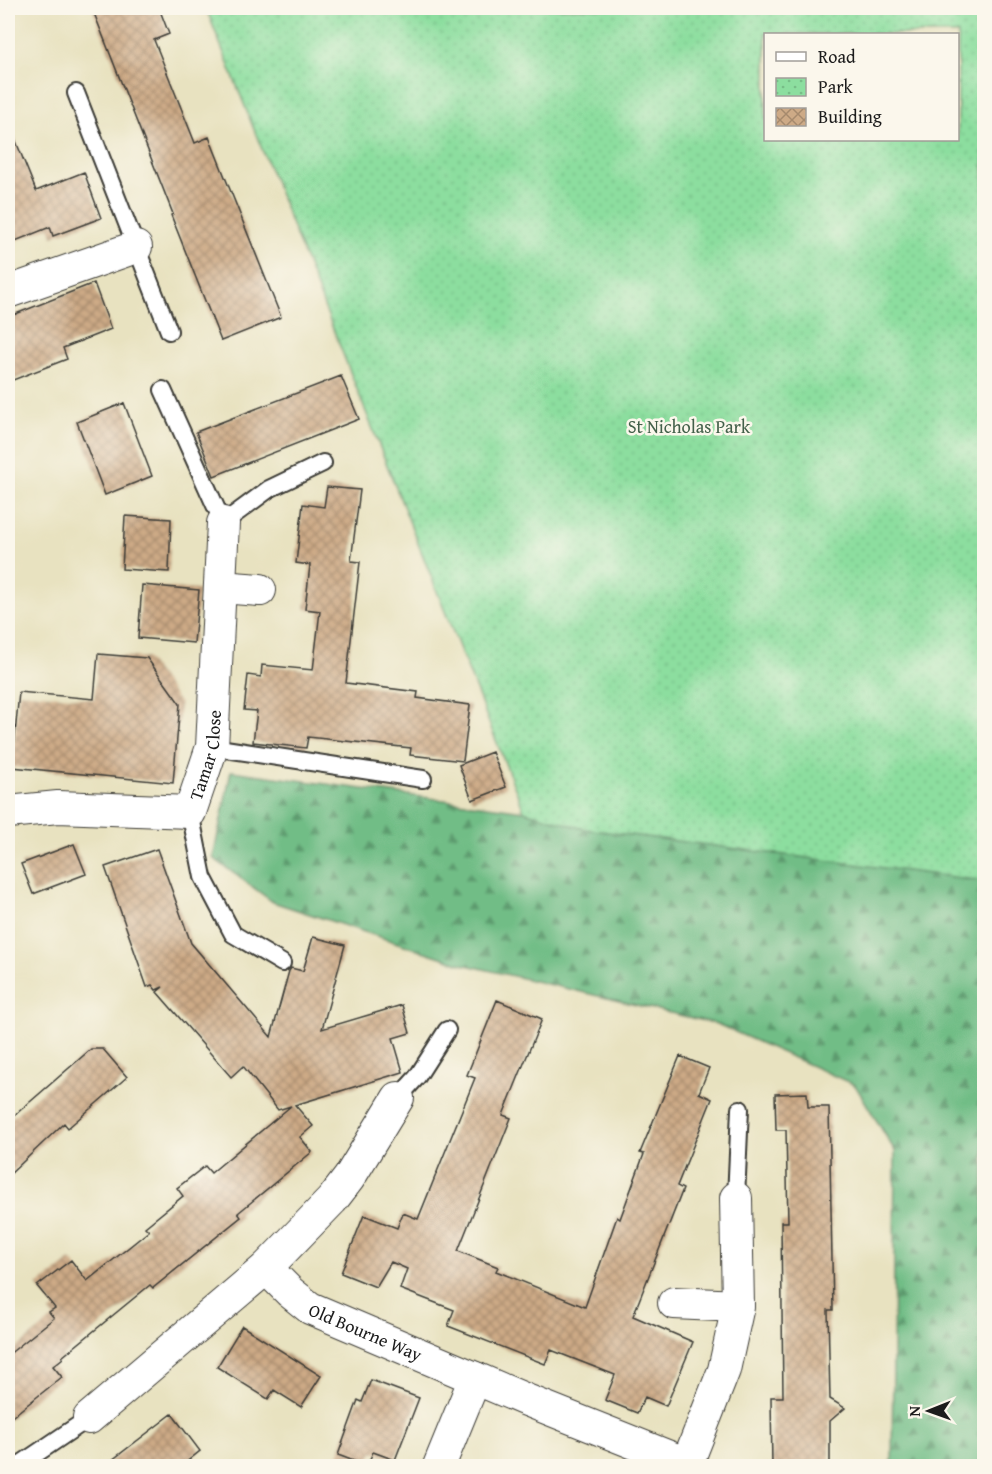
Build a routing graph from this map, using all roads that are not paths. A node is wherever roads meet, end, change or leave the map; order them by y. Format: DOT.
graph roads {
  1 [pos="76,93"];
  2 [pos="136,248"];
  3 [pos="8,292"];
  4 [pos="169,331"];
  5 [pos="163,390"];
  6 [pos="323,463"];
  7 [pos="222,523"];
  8 [pos="220,587"];
  9 [pos="260,590"];
  10 [pos="212,747"];
  11 [pos="423,779"];
  12 [pos="8,812"];
  13 [pos="190,812"];
  14 [pos="282,963"];
  15 [pos="447,1030"];
  16 [pos="398,1098"];
  17 [pos="740,1109"];
  18 [pos="736,1198"];
  19 [pos="266,1268"];
  20 [pos="674,1303"];
  21 [pos="738,1306"];
  22 [pos="476,1378"];
  23 [pos="89,1418"];
  24 [pos="689,1465"];
  25 [pos="18,1467"];
  26 [pos="439,1467"];
  1 -- 2 [label="lane"];
  2 -- 3 [label="street"];
  2 -- 4 [label="lane"];
  5 -- 7 [label="lane"];
  6 -- 7 [label="lane"];
  7 -- 8 [label="street, Tamar Close"];
  8 -- 9 [label="street"];
  8 -- 10 [label="street, Tamar Close"];
  10 -- 11 [label="lane"];
  10 -- 13 [label="street, Tamar Close"];
  12 -- 13 [label="street, Tamar Close"];
  13 -- 14 [label="lane"];
  15 -- 16 [label="lane"];
  16 -- 19 [label="street"];
  17 -- 18 [label="lane"];
  18 -- 21 [label="street, Old Bourne Way"];
  19 -- 22 [label="street, Old Bourne Way"];
  19 -- 23 [label="street"];
  20 -- 21 [label="street"];
  21 -- 24 [label="street, Old Bourne Way"];
  22 -- 24 [label="street, Old Bourne Way"];
  22 -- 26 [label="street"];
  23 -- 25 [label="lane"];
}
